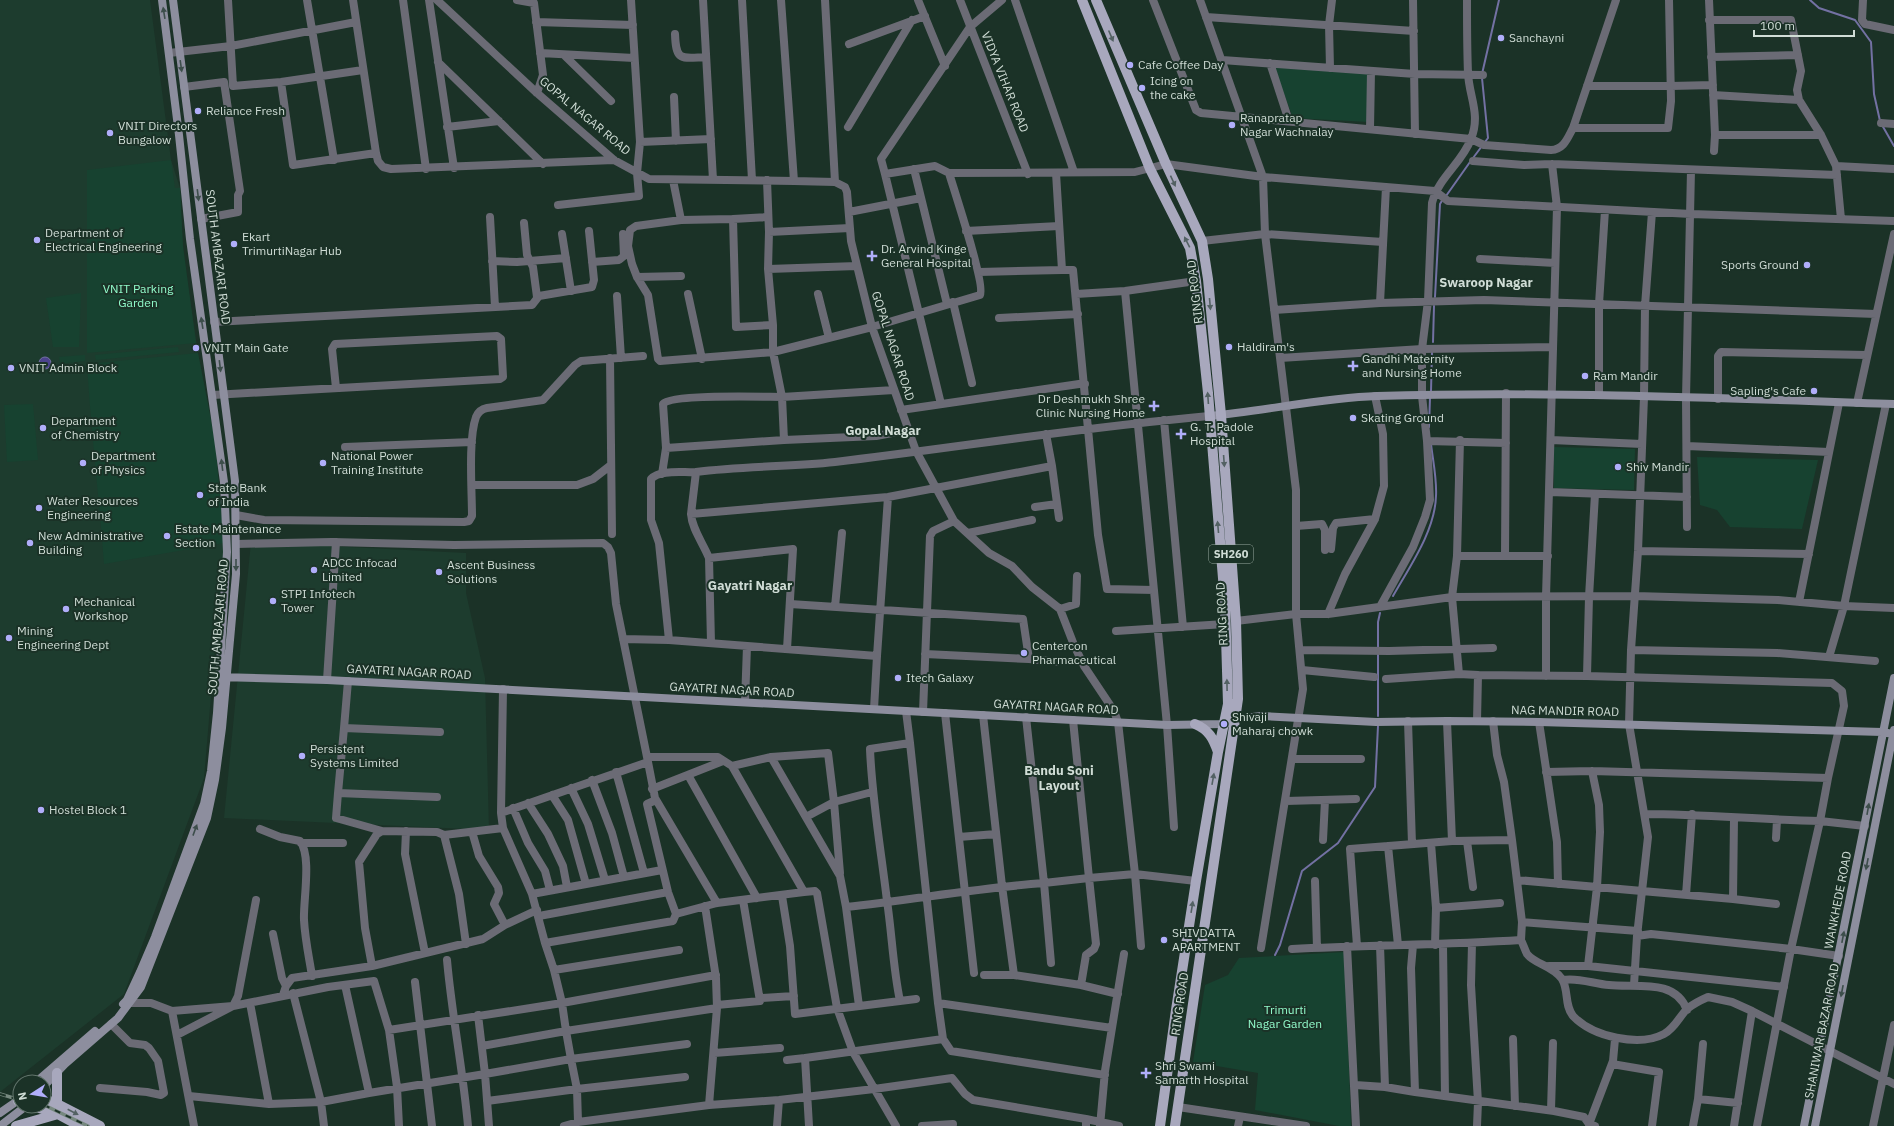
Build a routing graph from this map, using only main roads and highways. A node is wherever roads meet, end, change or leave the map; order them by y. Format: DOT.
graph roads {
  1 [pos="162,0"];
  2 [pos="173,0"];
  3 [pos="1082,0"];
  4 [pos="1096,0"];
  5 [pos="1890,404"];
  6 [pos="1221,415"];
  7 [pos="1209,416"];
  8 [pos="223,677"];
  9 [pos="1894,678"];
  10 [pos="1236,719"];
  11 [pos="1195,724"];
  12 [pos="1224,724"];
  13 [pos="1882,732"];
  14 [pos="1894,732"];
  15 [pos="1218,752"];
  16 [pos="129,1001"];
  17 [pos="57,1073"];
  18 [pos="45,1074"];
  19 [pos="52,1078"];
  20 [pos="52,1102"];
  21 [pos="57,1104"];
  22 [pos="12,1107"];
  23 [pos="12,1112"];
  24 [pos="52,1112"];
  25 [pos="0,1113"];
  26 [pos="58,1114"];
  27 [pos="0,1126"];
  28 [pos="16,1126"];
  29 [pos="80,1126"];
  30 [pos="100,1126"];
  31 [pos="1160,1126"];
  32 [pos="1175,1126"];
  33 [pos="1804,1126"];
  34 [pos="1815,1126"];
  8 -- 1 [label="main road, one-way"];
  2 -- 8 [label="main road, SOUTH AMBAZARI ROAD, one-way"];
  7 -- 3 [label="main road, RING ROAD / SH260, one-way"];
  4 -- 6 [label="main road, RING ROAD / SH260, one-way"];
  5 -- 6 [label="main road"];
  6 -- 7 [label="main road"];
  6 -- 10 [label="main road, RING ROAD / SH260, one-way"];
  12 -- 7 [label="main road, RING ROAD / SH260, one-way"];
  8 -- 11 [label="main road, GAYATRI NAGAR ROAD"];
  8 -- 16 [label="main road, SOUTH AMBAZARI ROAD"];
  9 -- 13 [label="main road, WANKHEDE ROAD"];
  10 -- 12 [label="main road, GAYATRI NAGAR ROAD"];
  10 -- 13 [label="main road, NAG MANDIR ROAD"];
  10 -- 32 [label="main road, RING ROAD / SH260"];
  11 -- 12 [label="main road, GAYATRI NAGAR ROAD"];
  11 -- 15 [label="main road"];
  12 -- 15 [label="main road, SH260"];
  13 -- 14 [label="main road, NAG MANDIR ROAD"];
  33 -- 13 [label="main road, WANKHEDE ROAD, one-way"];
  14 -- 34 [label="main road, SHANIWAR BAZAR ROAD, one-way"];
  31 -- 15 [label="main road, SH260, one-way"];
  16 -- 17 [label="main road, SOUTH AMBAZARI ROAD"];
  16 -- 18 [label="main road"];
  17 -- 19 [label="main road, SOUTH AMBAZARI ROAD"];
  17 -- 21 [label="main road"];
  20 -- 21 [label="main road"];
  21 -- 30 [label="main road, one-way"];
  22 -- 25 [label="main road"];
  23 -- 27 [label="main road"];
  24 -- 26 [label="main road"];
  26 -- 28 [label="main road"];
  26 -- 29 [label="main road"];
}
